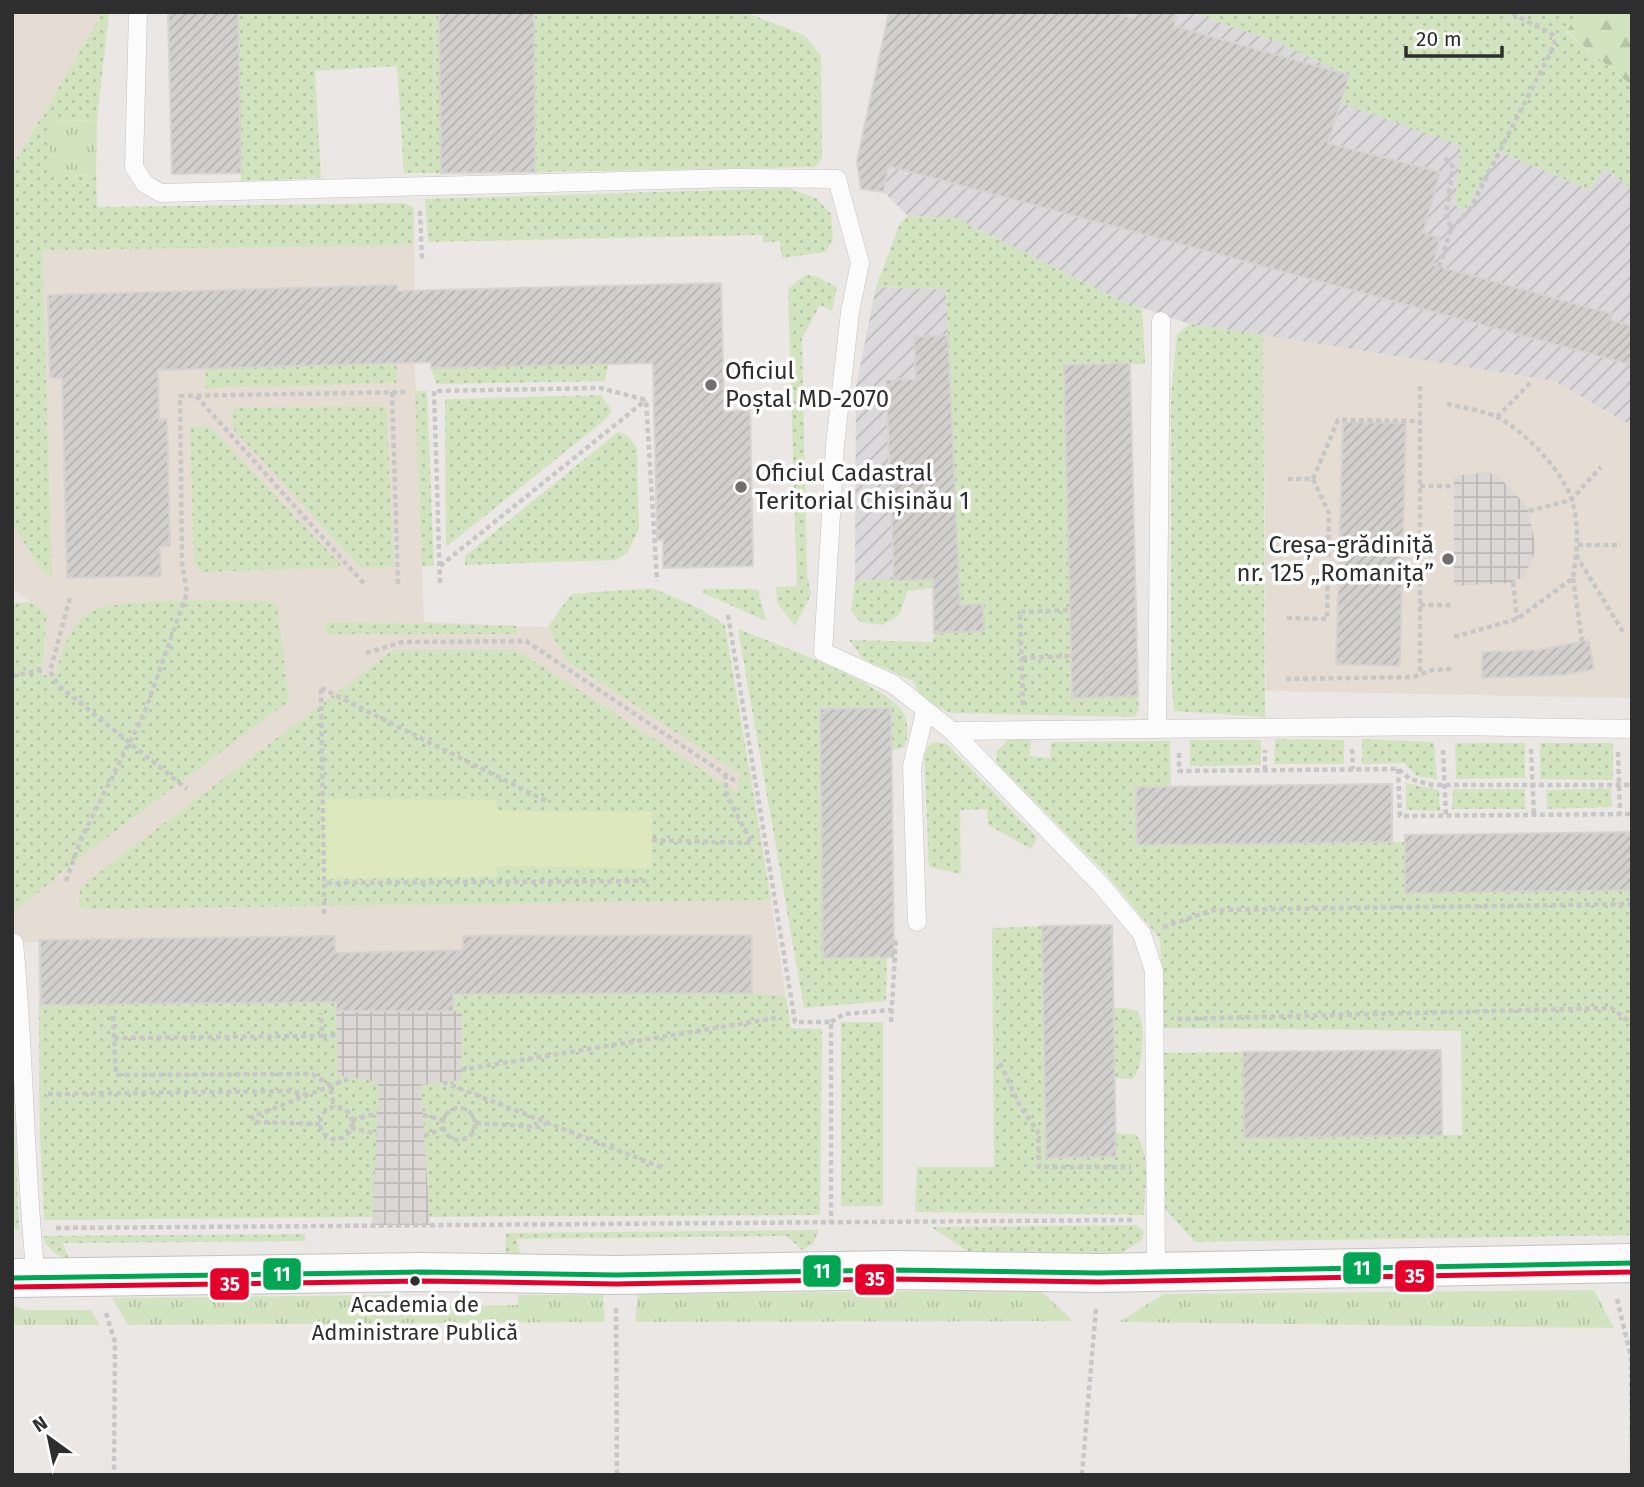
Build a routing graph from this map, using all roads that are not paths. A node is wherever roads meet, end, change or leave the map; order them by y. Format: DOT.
graph roads {
  1 [pos="138,12"];
  2 [pos="1161,321"];
  3 [pos="925,712"];
  4 [pos="1157,729"];
  5 [pos="1624,729"];
  6 [pos="952,731"];
  7 [pos="917,922"];
  8 [pos="14,943"];
  9 [pos="1619,1262"];
  10 [pos="1156,1269"];
  11 [pos="24,1278"];
  1 -- 3 [label="lane"];
  2 -- 4 [label="lane"];
  3 -- 6 [label="lane"];
  3 -- 7 [label="lane"];
  4 -- 5 [label="lane"];
  4 -- 6 [label="lane"];
  6 -- 10 [label="lane"];
  8 -- 11 [label="lane"];
  9 -- 10 [label="street"];
  10 -- 11 [label="street"];
}
